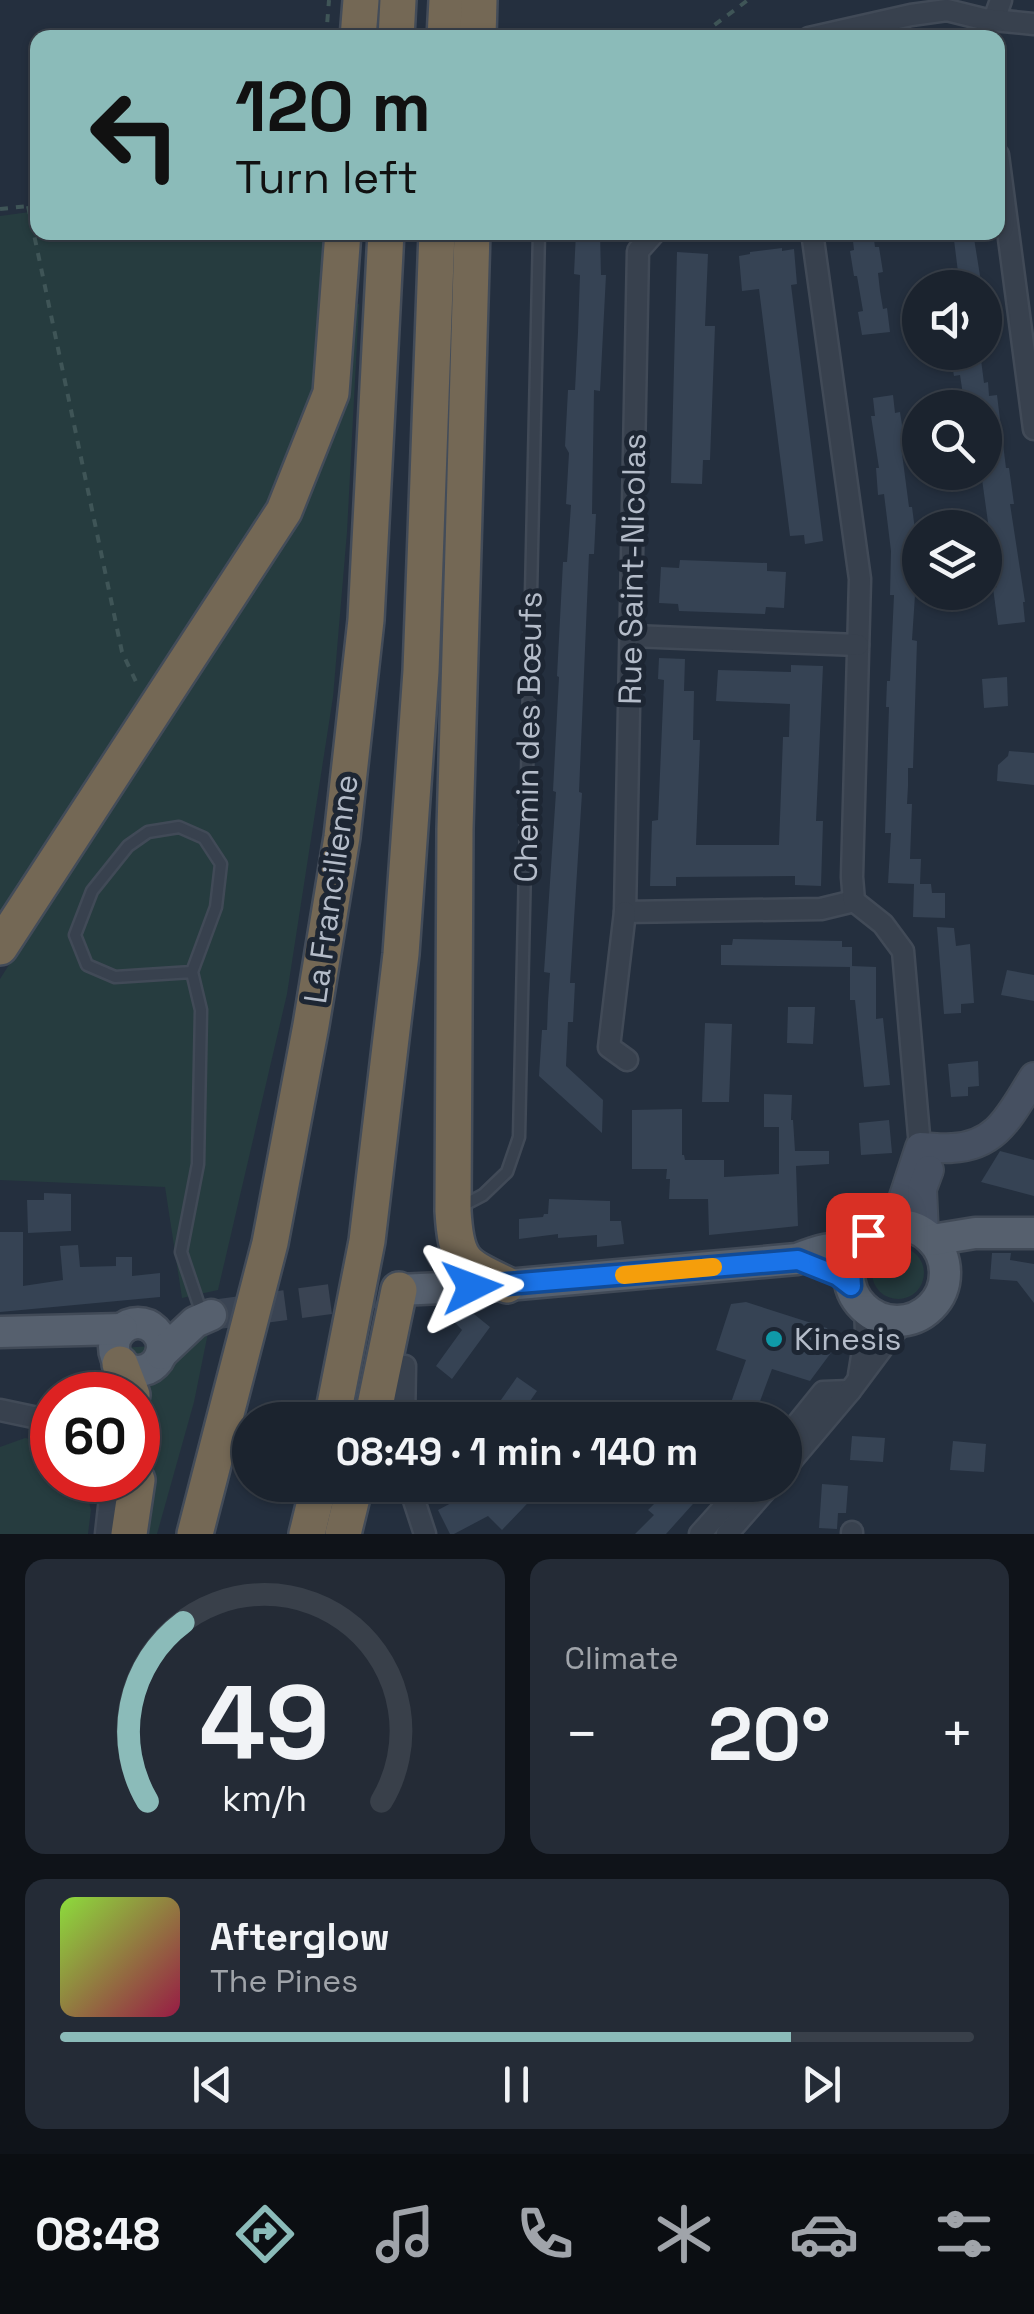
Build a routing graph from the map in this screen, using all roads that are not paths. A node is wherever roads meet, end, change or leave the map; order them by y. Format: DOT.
graph roads {
  1 [pos="361,0"];
  2 [pos="398,0"];
  3 [pos="447,0"];
  4 [pos="479,0"];
  5 [pos="938,5"];
  6 [pos="990,19"];
  7 [pos="1034,24"];
  8 [pos="359,30"];
  9 [pos="396,30"];
  10 [pos="446,30"];
  11 [pos="478,30"];
  12 [pos="844,30"];
  13 [pos="1005,208"];
  14 [pos="342,240"];
  15 [pos="386,240"];
  16 [pos="437,240"];
  17 [pos="472,240"];
  18 [pos="539,240"];
  19 [pos="648,240"];
  20 [pos="813,240"];
  21 [pos="1034,429"];
  22 [pos="632,636"];
  23 [pos="858,645"];
  24 [pos="139,705"];
  25 [pos="854,901"];
  26 [pos="624,912"];
  27 [pos="0,921"];
  28 [pos="0,947"];
  29 [pos="192,972"];
  30 [pos="627,1060"];
  31 [pos="1034,1077"];
  32 [pos="927,1147"];
  33 [pos="453,1211"];
  34 [pos="886,1226"];
  35 [pos="1034,1233"];
  36 [pos="993,1234"];
  37 [pos="928,1236"];
  38 [pos="855,1250"];
  39 [pos="798,1260"];
  40 [pos="946,1272"];
  41 [pos="508,1286"];
  42 [pos="399,1290"];
  43 [pos="858,1297"];
  44 [pos="203,1318"];
  45 [pos="908,1320"];
  46 [pos="0,1332"];
  47 [pos="128,1354"];
  48 [pos="161,1354"];
  49 [pos="405,1366"];
  50 [pos="854,1385"];
  51 [pos="336,1402"];
  52 [pos="376,1402"];
  53 [pos="404,1402"];
  54 [pos="0,1410"];
  55 [pos="30,1416"];
  56 [pos="802,1419"];
  57 [pos="802,1448"];
  58 [pos="110,1502"];
  59 [pos="134,1502"];
  60 [pos="314,1502"];
  61 [pos="351,1502"];
  62 [pos="415,1502"];
  63 [pos="729,1502"];
  64 [pos="755,1502"];
  65 [pos="106,1534"];
  66 [pos="130,1534"];
  67 [pos="195,1534"];
  68 [pos="306,1534"];
  69 [pos="343,1534"];
  70 [pos="425,1534"];
  71 [pos="700,1534"];
  72 [pos="727,1534"];
  1 -- 8 [label="highway"];
  2 -- 9 [label="highway"];
  3 -- 10 [label="highway"];
  4 -- 11 [label="highway"];
  5 -- 6 [label="street"];
  5 -- 12 [label="street"];
  6 -- 7 [label="street"];
  13 -- 21 [label="street"];
  14 -- 28 [label="highway"];
  15 -- 67 [label="highway, La Francilienne"];
  16 -- 51 [label="highway, La Francilienne"];
  17 -- 33 [label="highway"];
  18 -- 33 [label="lane, Chemin des Bœufs"];
  19 -- 22 [label="street, Rue Saint-Nicolas"];
  20 -- 23 [label="street"];
  22 -- 23 [label="street"];
  22 -- 26 [label="street, Rue Saint-Nicolas"];
  23 -- 25 [label="street"];
  24 -- 27 [label="street"];
  25 -- 26 [label="street"];
  25 -- 32 [label="street"];
  26 -- 30 [label="street, Rue Saint-Nicolas"];
  29 -- 29 [label="lane"];
  29 -- 44 [label="lane"];
  31 -- 32 [label="street"];
  32 -- 34 [label="street"];
  32 -- 37 [label="street"];
  33 -- 41 [label="highway"];
  34 -- 37 [label="main road"];
  34 -- 38 [label="main road"];
  35 -- 36 [label="main road"];
  36 -- 37 [label="main road"];
  36 -- 40 [label="main road"];
  37 -- 40 [label="main road"];
  38 -- 39 [label="main road"];
  38 -- 43 [label="main road"];
  39 -- 41 [label="main road"];
  39 -- 43 [label="main road"];
  40 -- 45 [label="main road"];
  41 -- 42 [label="main road"];
  42 -- 52 [label="highway"];
  43 -- 45 [label="main road"];
  43 -- 50 [label="street"];
  44 -- 47 [label="main road"];
  44 -- 48 [label="main road"];
  45 -- 50 [label="street"];
  46 -- 47 [label="main road"];
  47 -- 48 [label="main road"];
  47 -- 48 [label="main road"];
  49 -- 53 [label="street"];
  50 -- 56 [label="street"];
  50 -- 57 [label="street"];
  54 -- 55 [label="street"];
  58 -- 65 [label="street"];
  59 -- 66 [label="highway"];
  60 -- 68 [label="highway"];
  61 -- 69 [label="highway"];
  62 -- 70 [label="street"];
  63 -- 71 [label="street"];
  64 -- 72 [label="street"];
}
